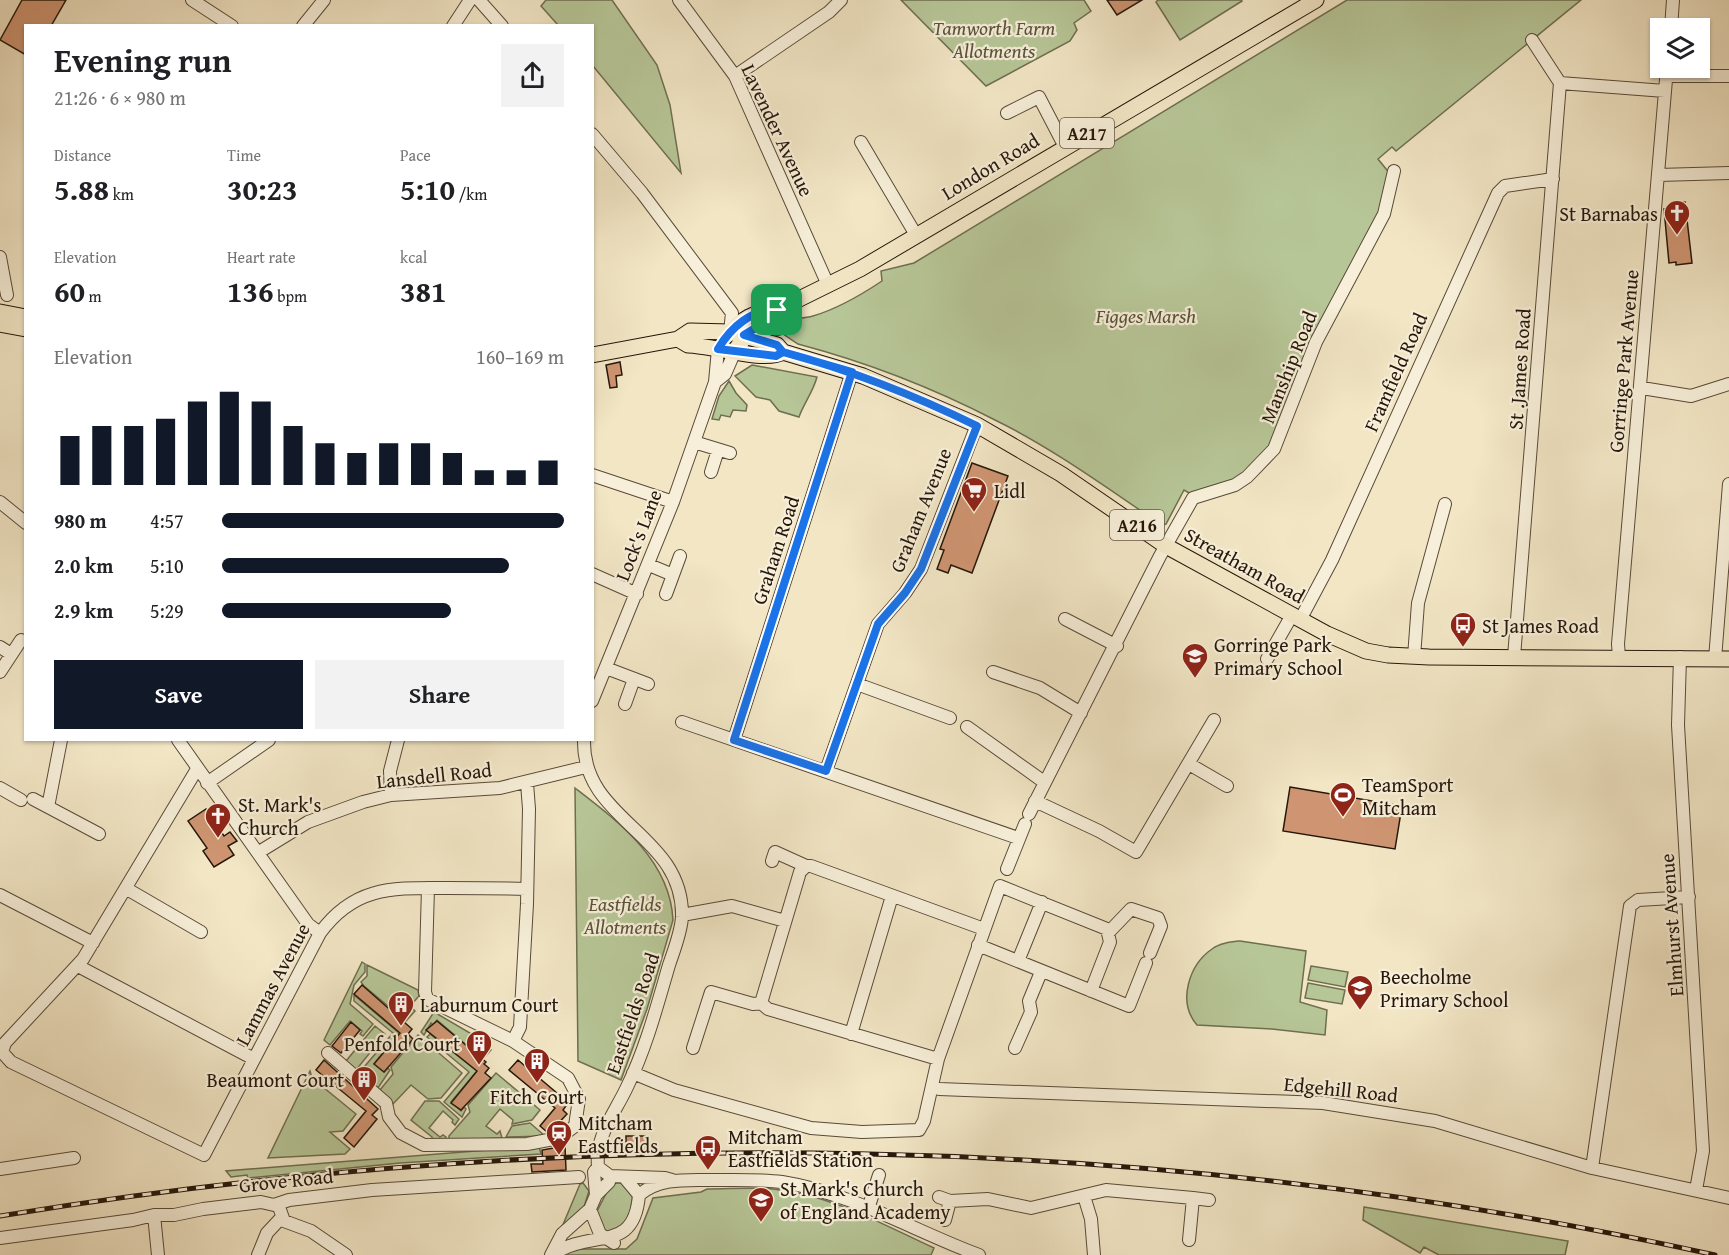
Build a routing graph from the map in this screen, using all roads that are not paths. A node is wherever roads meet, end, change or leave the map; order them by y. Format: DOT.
graph roads {
  1 [pos="192,0"];
  2 [pos="324,0"];
  3 [pos="470,0"];
  4 [pos="479,0"];
  5 [pos="679,0"];
  6 [pos="841,0"];
  7 [pos="1316,0"];
  8 [pos="1673,0"];
  9 [pos="1672,18"];
  10 [pos="229,24"];
  11 [pos="305,24"];
  12 [pos="454,24"];
  13 [pos="500,24"];
  14 [pos="1532,40"];
  15 [pos="1710,75"];
  16 [pos="735,76"];
  17 [pos="1729,76"];
  18 [pos="1666,78"];
  19 [pos="1560,83"];
  20 [pos="1665,91"];
  21 [pos="1007,113"];
  22 [pos="594,136"];
  23 [pos="861,142"];
  24 [pos="1065,147"];
  25 [pos="1394,171"];
  26 [pos="1729,173"];
  27 [pos="1658,175"];
  28 [pos="1553,179"];
  29 [pos="916,235"];
  30 [pos="0,257"];
  31 [pos="828,285"];
  32 [pos="7,295"];
  33 [pos="0,312"];
  34 [pos="24,317"];
  35 [pos="0,324"];
  36 [pos="24,329"];
  37 [pos="737,334"];
  38 [pos="678,339"];
  39 [pos="718,349"];
  40 [pos="735,351"];
  41 [pos="783,352"];
  42 [pos="594,355"];
  43 [pos="852,372"];
  44 [pos="715,382"];
  45 [pos="1729,384"];
  46 [pos="1642,388"];
  47 [pos="977,426"];
  48 [pos="694,441"];
  49 [pos="711,472"];
  50 [pos="594,476"];
  51 [pos="1729,484"];
  52 [pos="0,502"];
  53 [pos="673,502"];
  54 [pos="1445,504"];
  55 [pos="24,522"];
  56 [pos="1168,541"];
  57 [pos="680,556"];
  58 [pos="649,565"];
  59 [pos="594,575"];
  60 [pos="673,575"];
  61 [pos="637,594"];
  62 [pos="666,594"];
  63 [pos="1296,617"];
  64 [pos="1065,619"];
  65 [pos="21,640"];
  66 [pos="1117,646"];
  67 [pos="5,651"];
  68 [pos="1414,657"];
  69 [pos="1514,657"];
  70 [pos="1619,657"];
  71 [pos="1680,657"];
  72 [pos="1267,659"];
  73 [pos="1722,659"];
  74 [pos="606,668"];
  75 [pos="0,672"];
  76 [pos="993,672"];
  77 [pos="634,679"];
  78 [pos="648,684"];
  79 [pos="856,684"];
  80 [pos="594,696"];
  81 [pos="625,704"];
  82 [pos="1082,712"];
  83 [pos="950,718"];
  84 [pos="1214,720"];
  85 [pos="682,722"];
  86 [pos="967,727"];
  87 [pos="734,740"];
  88 [pos="61,741"];
  89 [pos="179,741"];
  90 [pos="268,741"];
  91 [pos="398,741"];
  92 [pos="584,741"];
  93 [pos="1189,764"];
  94 [pos="586,767"];
  95 [pos="197,769"];
  96 [pos="826,771"];
  97 [pos="1044,782"];
  98 [pos="207,783"];
  99 [pos="527,783"];
  100 [pos="1227,786"];
  101 [pos="0,788"];
  102 [pos="391,795"];
  103 [pos="1035,801"];
  104 [pos="48,807"];
  105 [pos="99,834"];
  106 [pos="1018,838"];
  107 [pos="259,852"];
  108 [pos="772,861"];
  109 [pos="806,866"];
  110 [pos="1006,869"];
  111 [pos="428,888"];
  112 [pos="127,889"];
  113 [pos="527,889"];
  114 [pos="0,895"];
  115 [pos="892,896"];
  116 [pos="1689,897"];
  117 [pos="1042,902"];
  118 [pos="682,915"];
  119 [pos="785,921"];
  120 [pos="984,929"];
  121 [pos="201,932"];
  122 [pos="1109,932"];
  123 [pos="320,933"];
  124 [pos="93,943"];
  125 [pos="978,945"];
  126 [pos="1018,961"];
  127 [pos="78,966"];
  128 [pos="1041,972"];
  129 [pos="1091,991"];
  130 [pos="761,1003"];
  131 [pos="851,1034"];
  132 [pos="513,1041"];
  133 [pos="693,1048"];
  134 [pos="1015,1048"];
  135 [pos="328,1053"];
  136 [pos="254,1059"];
  137 [pos="938,1059"];
  138 [pos="633,1073"];
  139 [pos="936,1093"];
  140 [pos="74,1158"];
  141 [pos="598,1161"];
  142 [pos="1592,1168"];
  143 [pos="0,1169"];
  144 [pos="610,1176"];
  145 [pos="579,1177"];
  146 [pos="624,1177"];
  147 [pos="672,1180"];
  148 [pos="873,1181"];
  149 [pos="1696,1190"];
  150 [pos="596,1195"];
  151 [pos="639,1195"];
  152 [pos="1084,1196"];
  153 [pos="1192,1198"];
  154 [pos="1729,1198"];
  155 [pos="1209,1200"];
  156 [pos="278,1204"];
  157 [pos="590,1209"];
  158 [pos="868,1209"];
  159 [pos="153,1215"];
  160 [pos="280,1218"];
  161 [pos="945,1220"];
  162 [pos="0,1238"];
  163 [pos="1189,1240"];
  164 [pos="615,1243"];
  165 [pos="158,1255"];
  166 [pos="258,1255"];
  167 [pos="345,1255"];
  168 [pos="551,1255"];
  169 [pos="979,1255"];
  170 [pos="1094,1255"];
  1 -- 10 [label="street"];
  2 -- 11 [label="street"];
  3 -- 12 [label="street"];
  4 -- 13 [label="street"];
  5 -- 16 [label="street, Lavender Avenue"];
  6 -- 16 [label="street"];
  7 -- 24 [label="main road, London Road / A217"];
  8 -- 9 [label="street"];
  14 -- 19 [label="street"];
  15 -- 17 [label="street"];
  16 -- 31 [label="street, Lavender Avenue"];
  18 -- 20 [label="street, Gorringe Park Avenue"];
  19 -- 20 [label="street"];
  19 -- 28 [label="street, St .James Road"];
  20 -- 27 [label="street, Gorringe Park Avenue"];
  21 -- 24 [label="street"];
  22 -- 37 [label="street"];
  23 -- 29 [label="street"];
  24 -- 29 [label="main road, London Road / A217"];
  25 -- 56 [label="street, Manship Road"];
  26 -- 27 [label="street"];
  27 -- 46 [label="street, Gorringe Park Avenue"];
  28 -- 63 [label="street, Framfield Road"];
  28 -- 69 [label="street, St .James Road"];
  29 -- 31 [label="main road, London Road / A217"];
  30 -- 32 [label="street"];
  31 -- 37 [label="main road, London Road / A217"];
  33 -- 34 [label="main road"];
  35 -- 36 [label="main road"];
  37 -- 38 [label="main road"];
  37 -- 39 [label="main road"];
  37 -- 40 [label="main road"];
  37 -- 41 [label="main road, Streatham Road / A216"];
  38 -- 39 [label="main road"];
  38 -- 42 [label="main road"];
  39 -- 40 [label="main road, Streatham Road"];
  39 -- 44 [label="street, Lock's Lane"];
  40 -- 41 [label="main road, Streatham Road / A216"];
  40 -- 44 [label="street, Lock's Lane"];
  41 -- 43 [label="main road, Streatham Road / A216"];
  43 -- 47 [label="main road, Streatham Road / A216"];
  43 -- 87 [label="street, Graham Road"];
  44 -- 48 [label="street, Lock's Lane"];
  45 -- 46 [label="street"];
  46 -- 70 [label="street, Gorringe Park Avenue"];
  47 -- 56 [label="main road, Streatham Road / A216"];
  47 -- 79 [label="street, Graham Avenue"];
  48 -- 49 [label="street"];
  48 -- 53 [label="street, Lock's Lane"];
  50 -- 53 [label="street"];
  51 -- 73 [label="street"];
  52 -- 55 [label="street"];
  53 -- 58 [label="street, Lock's Lane"];
  54 -- 68 [label="street"];
  56 -- 63 [label="main road, Streatham Road / A216"];
  56 -- 66 [label="street, Manship Road"];
  57 -- 60 [label="street"];
  58 -- 60 [label="street"];
  58 -- 61 [label="street, Lock's Lane"];
  59 -- 61 [label="street"];
  60 -- 62 [label="street"];
  61 -- 74 [label="street, Lock's Lane"];
  63 -- 68 [label="main road, Streatham Road / A216"];
  63 -- 72 [label="street, Framfield Road"];
  64 -- 66 [label="street"];
  65 -- 67 [label="street"];
  66 -- 82 [label="street, Manship Road"];
  67 -- 75 [label="street"];
  68 -- 69 [label="main road, Streatham Road / A216"];
  69 -- 70 [label="main road, Streatham Road / A216"];
  70 -- 71 [label="main road, Streatham Road / A216"];
  71 -- 73 [label="main road, Streatham Road / A216"];
  71 -- 116 [label="street, Elmhurst Avenue"];
  74 -- 77 [label="street"];
  74 -- 80 [label="street, Lock's Lane"];
  76 -- 82 [label="street"];
  77 -- 78 [label="street"];
  77 -- 81 [label="street"];
  79 -- 83 [label="street"];
  79 -- 96 [label="street, Graham Avenue"];
  82 -- 97 [label="street, Manship Road"];
  84 -- 93 [label="street"];
  85 -- 87 [label="street"];
  86 -- 97 [label="street"];
  87 -- 96 [label="street"];
  88 -- 104 [label="street"];
  89 -- 95 [label="street"];
  90 -- 98 [label="street"];
  91 -- 102 [label="street"];
  92 -- 94 [label="street"];
  93 -- 100 [label="street"];
  93 -- 103 [label="street"];
  94 -- 99 [label="street, Lansdell Road"];
  94 -- 118 [label="street, Eastfields Road"];
  95 -- 98 [label="street"];
  95 -- 112 [label="street"];
  96 -- 106 [label="street"];
  97 -- 103 [label="street, Manship Road"];
  98 -- 107 [label="street"];
  99 -- 102 [label="street, Lansdell Road"];
  99 -- 113 [label="street"];
  101 -- 104 [label="street"];
  102 -- 107 [label="street, Lansdell Road"];
  103 -- 106 [label="street, Manship Road"];
  104 -- 105 [label="street"];
  106 -- 110 [label="street, Manship Road"];
  107 -- 123 [label="street"];
  108 -- 109 [label="street"];
  109 -- 115 [label="street"];
  109 -- 119 [label="street"];
  111 -- 113 [label="street, Lammas Avenue"];
  111 -- 123 [label="street, Lammas Avenue"];
  111 -- 132 [label="street"];
  112 -- 121 [label="street"];
  112 -- 124 [label="street"];
  113 -- 132 [label="street"];
  114 -- 124 [label="street"];
  115 -- 120 [label="street"];
  115 -- 131 [label="street"];
  116 -- 142 [label="street"];
  116 -- 149 [label="street, Elmhurst Avenue"];
  117 -- 120 [label="street"];
  117 -- 122 [label="street"];
  117 -- 126 [label="street"];
  118 -- 119 [label="street"];
  118 -- 138 [label="street, Eastfields Road"];
  119 -- 130 [label="street"];
  120 -- 125 [label="street"];
  122 -- 129 [label="street"];
  122 -- 129 [label="street"];
  123 -- 136 [label="street, Lammas Avenue"];
  124 -- 127 [label="street"];
  125 -- 126 [label="street"];
  125 -- 137 [label="street"];
  126 -- 128 [label="street"];
  127 -- 136 [label="street"];
  127 -- 136 [label="street, Lammas Avenue"];
  128 -- 129 [label="street"];
  128 -- 134 [label="street"];
  130 -- 131 [label="street"];
  130 -- 133 [label="street"];
  131 -- 137 [label="street"];
  132 -- 135 [label="street"];
  137 -- 139 [label="street"];
  138 -- 139 [label="street"];
  138 -- 141 [label="street, Eastfields Road"];
  139 -- 142 [label="street, Edgehill Road"];
  140 -- 143 [label="street"];
  141 -- 144 [label="street"];
  141 -- 150 [label="street"];
  142 -- 149 [label="street, Edgehill Road"];
  144 -- 146 [label="street"];
  144 -- 150 [label="street"];
  145 -- 156 [label="street, Grove Road"];
  146 -- 147 [label="street"];
  146 -- 151 [label="street"];
  147 -- 151 [label="street"];
  147 -- 158 [label="street"];
  148 -- 158 [label="street"];
  149 -- 154 [label="street, Edgehill Road"];
  150 -- 157 [label="street"];
  151 -- 164 [label="street"];
  152 -- 153 [label="street"];
  152 -- 161 [label="street"];
  152 -- 170 [label="street"];
  153 -- 155 [label="street"];
  153 -- 163 [label="street"];
  156 -- 159 [label="street, Grove Road"];
  156 -- 160 [label="street"];
  157 -- 164 [label="street"];
  157 -- 168 [label="street"];
  158 -- 169 [label="street"];
  159 -- 162 [label="street, Grove Road"];
  159 -- 165 [label="street"];
  160 -- 166 [label="street"];
  160 -- 167 [label="street"];
  164 -- 168 [label="street"];
}
